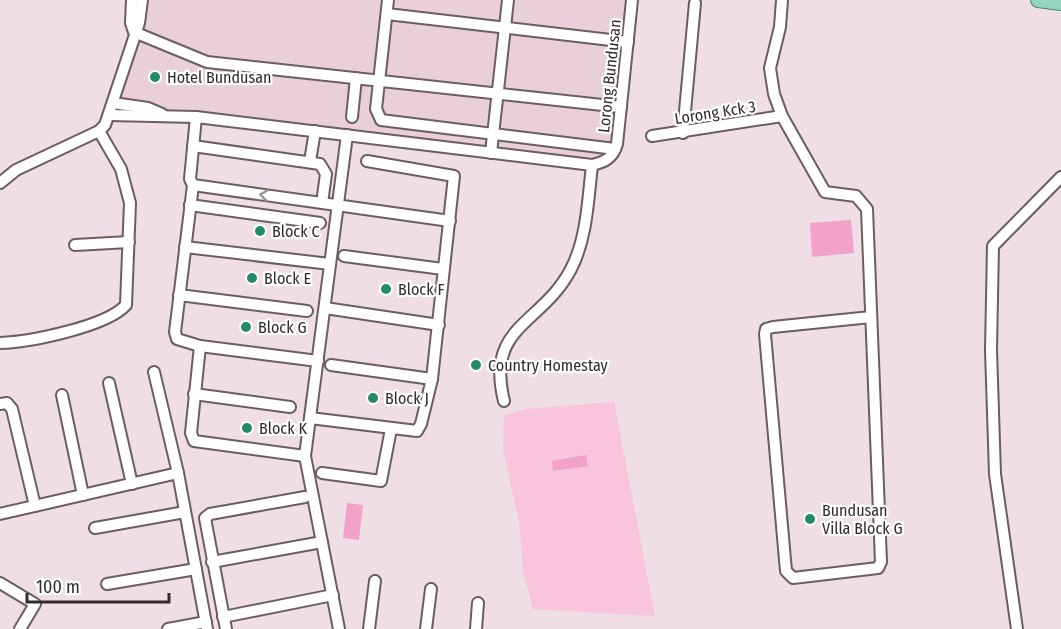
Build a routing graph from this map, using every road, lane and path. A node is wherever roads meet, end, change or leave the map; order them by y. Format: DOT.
graph roads {
  1 [pos="132,0"];
  2 [pos="142,0"];
  3 [pos="388,0"];
  4 [pos="508,0"];
  5 [pos="632,0"];
  6 [pos="782,0"];
  7 [pos="1038,0"];
  8 [pos="695,3"];
  9 [pos="1061,3"];
  10 [pos="387,14"];
  11 [pos="505,28"];
  12 [pos="134,32"];
  13 [pos="628,42"];
  14 [pos="356,78"];
  15 [pos="379,80"];
  16 [pos="497,94"];
  17 [pos="112,104"];
  18 [pos="621,107"];
  19 [pos="162,114"];
  20 [pos="109,115"];
  21 [pos="782,116"];
  22 [pos="196,117"];
  23 [pos="352,117"];
  24 [pos="99,131"];
  25 [pos="315,131"];
  26 [pos="683,133"];
  27 [pos="347,135"];
  28 [pos="492,135"];
  29 [pos="652,136"];
  30 [pos="192,146"];
  31 [pos="615,149"];
  32 [pos="491,153"];
  33 [pos="310,161"];
  34 [pos="367,161"];
  35 [pos="592,165"];
  36 [pos="1061,177"];
  37 [pos="0,183"];
  38 [pos="193,185"];
  39 [pos="322,203"];
  40 [pos="190,205"];
  41 [pos="337,205"];
  42 [pos="450,221"];
  43 [pos="320,223"];
  44 [pos="129,242"];
  45 [pos="75,245"];
  46 [pos="185,247"];
  47 [pos="344,256"];
  48 [pos="330,264"];
  49 [pos="443,269"];
  50 [pos="179,295"];
  51 [pos="325,308"];
  52 [pos="307,311"];
  53 [pos="871,317"];
  54 [pos="439,325"];
  55 [pos="0,343"];
  56 [pos="200,346"];
  57 [pos="318,361"];
  58 [pos="331,364"];
  59 [pos="154,372"];
  60 [pos="432,379"];
  61 [pos="109,382"];
  62 [pos="194,394"];
  63 [pos="62,395"];
  64 [pos="504,401"];
  65 [pos="0,404"];
  66 [pos="290,407"];
  67 [pos="310,418"];
  68 [pos="391,429"];
  69 [pos="305,456"];
  70 [pos="178,473"];
  71 [pos="322,473"];
  72 [pos="132,484"];
  73 [pos="83,495"];
  74 [pos="305,497"];
  75 [pos="35,506"];
  76 [pos="185,512"];
  77 [pos="0,514"];
  78 [pos="95,528"];
  79 [pos="322,542"];
  80 [pos="212,562"];
  81 [pos="196,569"];
  82 [pos="375,581"];
  83 [pos="0,583"];
  84 [pos="107,584"];
  85 [pos="431,589"];
  86 [pos="333,595"];
  87 [pos="478,603"];
  88 [pos="223,616"];
  89 [pos="207,626"];
  90 [pos="20,629"];
  91 [pos="168,629"];
  92 [pos="226,629"];
  93 [pos="339,629"];
  94 [pos="369,629"];
  95 [pos="426,629"];
  96 [pos="476,629"];
  97 [pos="1017,629"];
  1 -- 12 [label="street"];
  2 -- 12 [label="street"];
  3 -- 10 [label="street"];
  4 -- 11 [label="street"];
  5 -- 13 [label="street, Lorong Bundusan"];
  6 -- 21 [label="street"];
  7 -- 9 [label="main road"];
  8 -- 26 [label="street"];
  10 -- 11 [label="street"];
  10 -- 15 [label="street"];
  11 -- 13 [label="street"];
  11 -- 16 [label="street"];
  12 -- 14 [label="street"];
  12 -- 17 [label="street"];
  13 -- 18 [label="street, Lorong Bundusan"];
  14 -- 15 [label="street"];
  14 -- 23 [label="street"];
  15 -- 16 [label="street"];
  15 -- 28 [label="street"];
  16 -- 18 [label="street"];
  16 -- 28 [label="street"];
  17 -- 19 [label="street"];
  17 -- 20 [label="street"];
  18 -- 31 [label="street, Lorong Bundusan"];
  19 -- 20 [label="street"];
  19 -- 22 [label="street"];
  20 -- 24 [label="street"];
  21 -- 26 [label="street, Lorong Kck 3"];
  21 -- 53 [label="street"];
  22 -- 25 [label="street"];
  22 -- 30 [label="street"];
  24 -- 37 [label="street"];
  24 -- 44 [label="street"];
  25 -- 27 [label="street"];
  25 -- 33 [label="street"];
  26 -- 29 [label="street, Lorong Kck 3"];
  27 -- 32 [label="street"];
  27 -- 41 [label="street"];
  28 -- 31 [label="street"];
  28 -- 32 [label="street"];
  30 -- 33 [label="street"];
  30 -- 38 [label="street"];
  31 -- 35 [label="street, Lorong Bundusan"];
  32 -- 35 [label="street"];
  33 -- 39 [label="street"];
  34 -- 42 [label="street"];
  35 -- 64 [label="street"];
  36 -- 97 [label="street"];
  39 -- 38 [label="street, one-way"];
  38 -- 40 [label="street"];
  39 -- 41 [label="street"];
  40 -- 43 [label="street"];
  40 -- 46 [label="street"];
  41 -- 42 [label="street"];
  41 -- 48 [label="street"];
  42 -- 49 [label="street"];
  44 -- 45 [label="street"];
  44 -- 55 [label="street"];
  46 -- 48 [label="street"];
  46 -- 50 [label="street"];
  47 -- 49 [label="street"];
  48 -- 51 [label="street"];
  49 -- 54 [label="street"];
  50 -- 52 [label="street"];
  50 -- 56 [label="street"];
  51 -- 54 [label="street"];
  51 -- 57 [label="street"];
  53 -- 53 [label="street"];
  54 -- 60 [label="street"];
  56 -- 57 [label="street"];
  56 -- 62 [label="street"];
  57 -- 67 [label="street"];
  58 -- 60 [label="street"];
  59 -- 70 [label="street"];
  60 -- 68 [label="street"];
  61 -- 72 [label="street"];
  62 -- 66 [label="street"];
  62 -- 69 [label="street"];
  63 -- 73 [label="street"];
  65 -- 75 [label="street"];
  67 -- 68 [label="street"];
  67 -- 69 [label="street"];
  68 -- 71 [label="street"];
  69 -- 79 [label="street"];
  70 -- 72 [label="street"];
  70 -- 76 [label="street"];
  72 -- 73 [label="street"];
  73 -- 75 [label="street"];
  74 -- 80 [label="street"];
  75 -- 77 [label="street"];
  76 -- 78 [label="street"];
  76 -- 81 [label="street"];
  79 -- 80 [label="street"];
  79 -- 86 [label="street"];
  80 -- 88 [label="street"];
  81 -- 84 [label="street"];
  81 -- 89 [label="street"];
  82 -- 94 [label="street"];
  83 -- 90 [label="street"];
  85 -- 95 [label="street"];
  86 -- 88 [label="street"];
  86 -- 93 [label="street"];
  87 -- 96 [label="street"];
  88 -- 92 [label="street"];
  89 -- 91 [label="street"];
}
